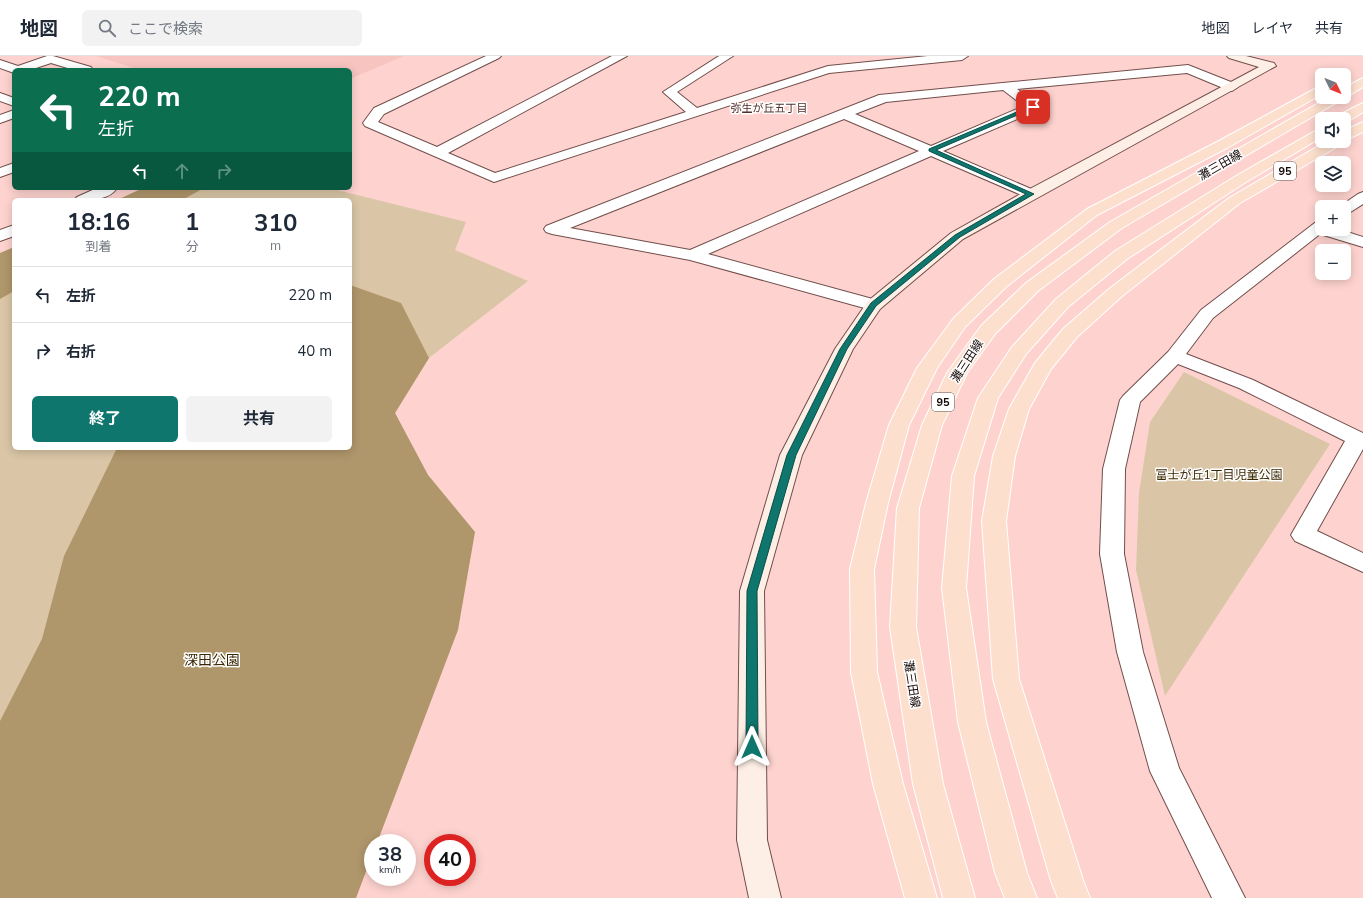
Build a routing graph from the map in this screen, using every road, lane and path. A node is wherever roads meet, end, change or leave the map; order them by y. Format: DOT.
graph roads {
  1 [pos="496,56"];
  2 [pos="621,56"];
  3 [pos="728,56"];
  4 [pos="830,56"];
  5 [pos="962,56"];
  6 [pos="1233,56"];
  7 [pos="0,64"];
  8 [pos="12,68"];
  9 [pos="23,68"];
  10 [pos="80,68"];
  11 [pos="828,70"];
  12 [pos="12,72"];
  13 [pos="0,76"];
  14 [pos="1363,82"];
  15 [pos="1006,87"];
  16 [pos="1232,87"];
  17 [pos="1351,89"];
  18 [pos="1315,93"];
  19 [pos="0,96"];
  20 [pos="12,101"];
  21 [pos="1326,104"];
  22 [pos="1363,107"];
  23 [pos="694,112"];
  24 [pos="844,114"];
  25 [pos="1351,114"];
  26 [pos="12,115"];
  27 [pos="0,120"];
  28 [pos="1363,126"];
  29 [pos="1351,133"];
  30 [pos="1315,135"];
  31 [pos="1222,145"];
  32 [pos="1325,148"];
  33 [pos="931,150"];
  34 [pos="437,153"];
  35 [pos="12,168"];
  36 [pos="0,172"];
  37 [pos="105,190"];
  38 [pos="1031,194"];
  39 [pos="87,198"];
  40 [pos="1363,198"];
  41 [pos="1234,201"];
  42 [pos="1351,206"];
  43 [pos="1116,225"];
  44 [pos="12,231"];
  45 [pos="1315,231"];
  46 [pos="0,236"];
  47 [pos="1346,236"];
  48 [pos="1363,242"];
  49 [pos="692,255"];
  50 [pos="1121,255"];
  51 [pos="874,305"];
  52 [pos="1175,356"];
  53 [pos="1363,563"];
  54 [pos="765,898"];
  55 [pos="921,898"];
  56 [pos="959,898"];
  57 [pos="1021,898"];
  58 [pos="1074,898"];
  59 [pos="1229,898"];
  1 -- 34 [label="street"];
  2 -- 34 [label="street"];
  3 -- 23 [label="street"];
  4 -- 11 [label="street"];
  5 -- 11 [label="street"];
  6 -- 16 [label="street"];
  7 -- 8 [label="street"];
  9 -- 10 [label="street"];
  11 -- 23 [label="street"];
  12 -- 13 [label="street"];
  14 -- 17 [label="main road"];
  15 -- 16 [label="street"];
  15 -- 24 [label="street"];
  15 -- 33 [label="street"];
  16 -- 38 [label="street"];
  18 -- 31 [label="main road, 95"];
  19 -- 20 [label="street"];
  21 -- 43 [label="main road, 灘三田線 / 95"];
  22 -- 25 [label="main road"];
  23 -- 34 [label="street"];
  24 -- 33 [label="street"];
  24 -- 49 [label="street"];
  26 -- 27 [label="street"];
  28 -- 29 [label="main road"];
  30 -- 50 [label="main road, 灘三田線 / 95"];
  31 -- 43 [label="main road, 95"];
  31 -- 55 [label="main road, 95"];
  32 -- 41 [label="main road, 95"];
  33 -- 38 [label="street"];
  33 -- 49 [label="street"];
  35 -- 36 [label="street"];
  37 -- 39 [label="street"];
  38 -- 51 [label="street"];
  40 -- 42 [label="street"];
  41 -- 50 [label="main road, 95"];
  41 -- 58 [label="main road, 95"];
  43 -- 56 [label="main road, 灘三田線 / 95"];
  44 -- 46 [label="street"];
  45 -- 52 [label="street"];
  47 -- 48 [label="street"];
  49 -- 51 [label="street"];
  50 -- 57 [label="main road, 灘三田線 / 95"];
  51 -- 54 [label="street"];
  52 -- 53 [label="street"];
  52 -- 59 [label="street"];
}
